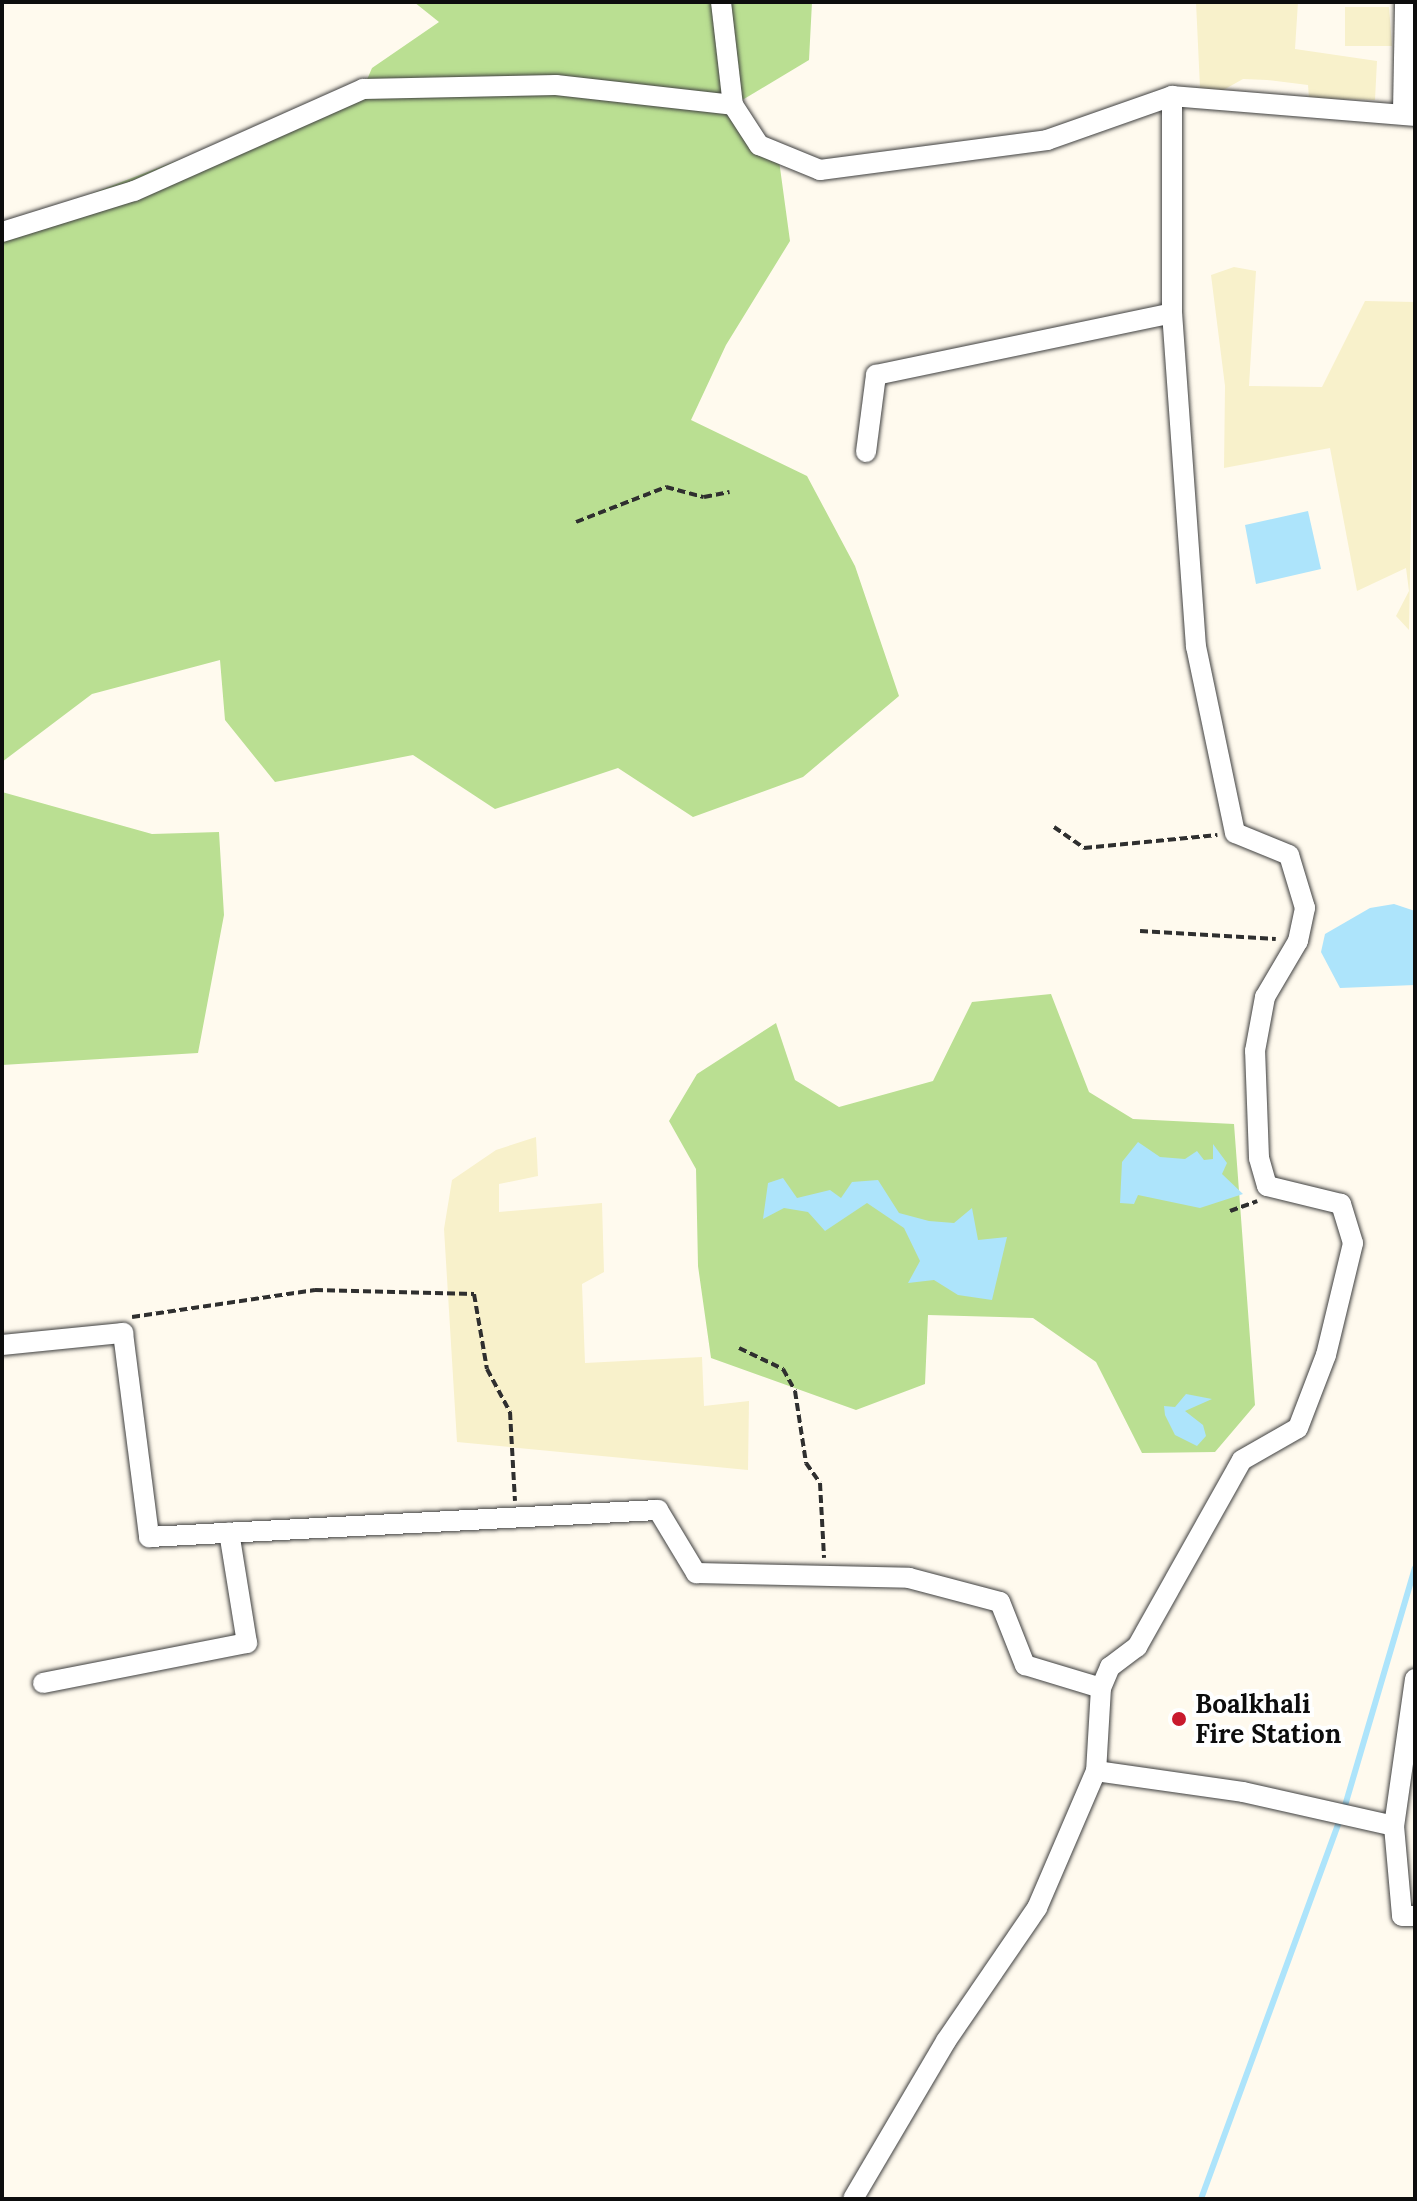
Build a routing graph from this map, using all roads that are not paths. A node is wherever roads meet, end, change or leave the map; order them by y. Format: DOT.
graph roads {
  1 [pos="721,2"];
  2 [pos="1405,2"];
  3 [pos="1172,96"];
  4 [pos="733,105"];
  5 [pos="1409,114"];
  6 [pos="2,232"];
  7 [pos="1172,313"];
  8 [pos="866,452"];
  9 [pos="2,1345"];
  10 [pos="229,1532"];
  11 [pos="1415,1679"];
  12 [pos="43,1683"];
  13 [pos="1101,1688"];
  14 [pos="1096,1771"];
  15 [pos="1394,1826"];
  16 [pos="1415,1916"];
  17 [pos="853,2199"];
  1 -- 4 [label="street"];
  2 -- 5 [label="street"];
  3 -- 4 [label="street"];
  3 -- 5 [label="street"];
  3 -- 7 [label="street"];
  4 -- 6 [label="street"];
  7 -- 8 [label="street"];
  7 -- 13 [label="street"];
  9 -- 10 [label="street"];
  10 -- 12 [label="street"];
  10 -- 13 [label="street"];
  11 -- 15 [label="street"];
  13 -- 14 [label="street"];
  14 -- 15 [label="street"];
  14 -- 17 [label="street"];
  15 -- 16 [label="street"];
}
